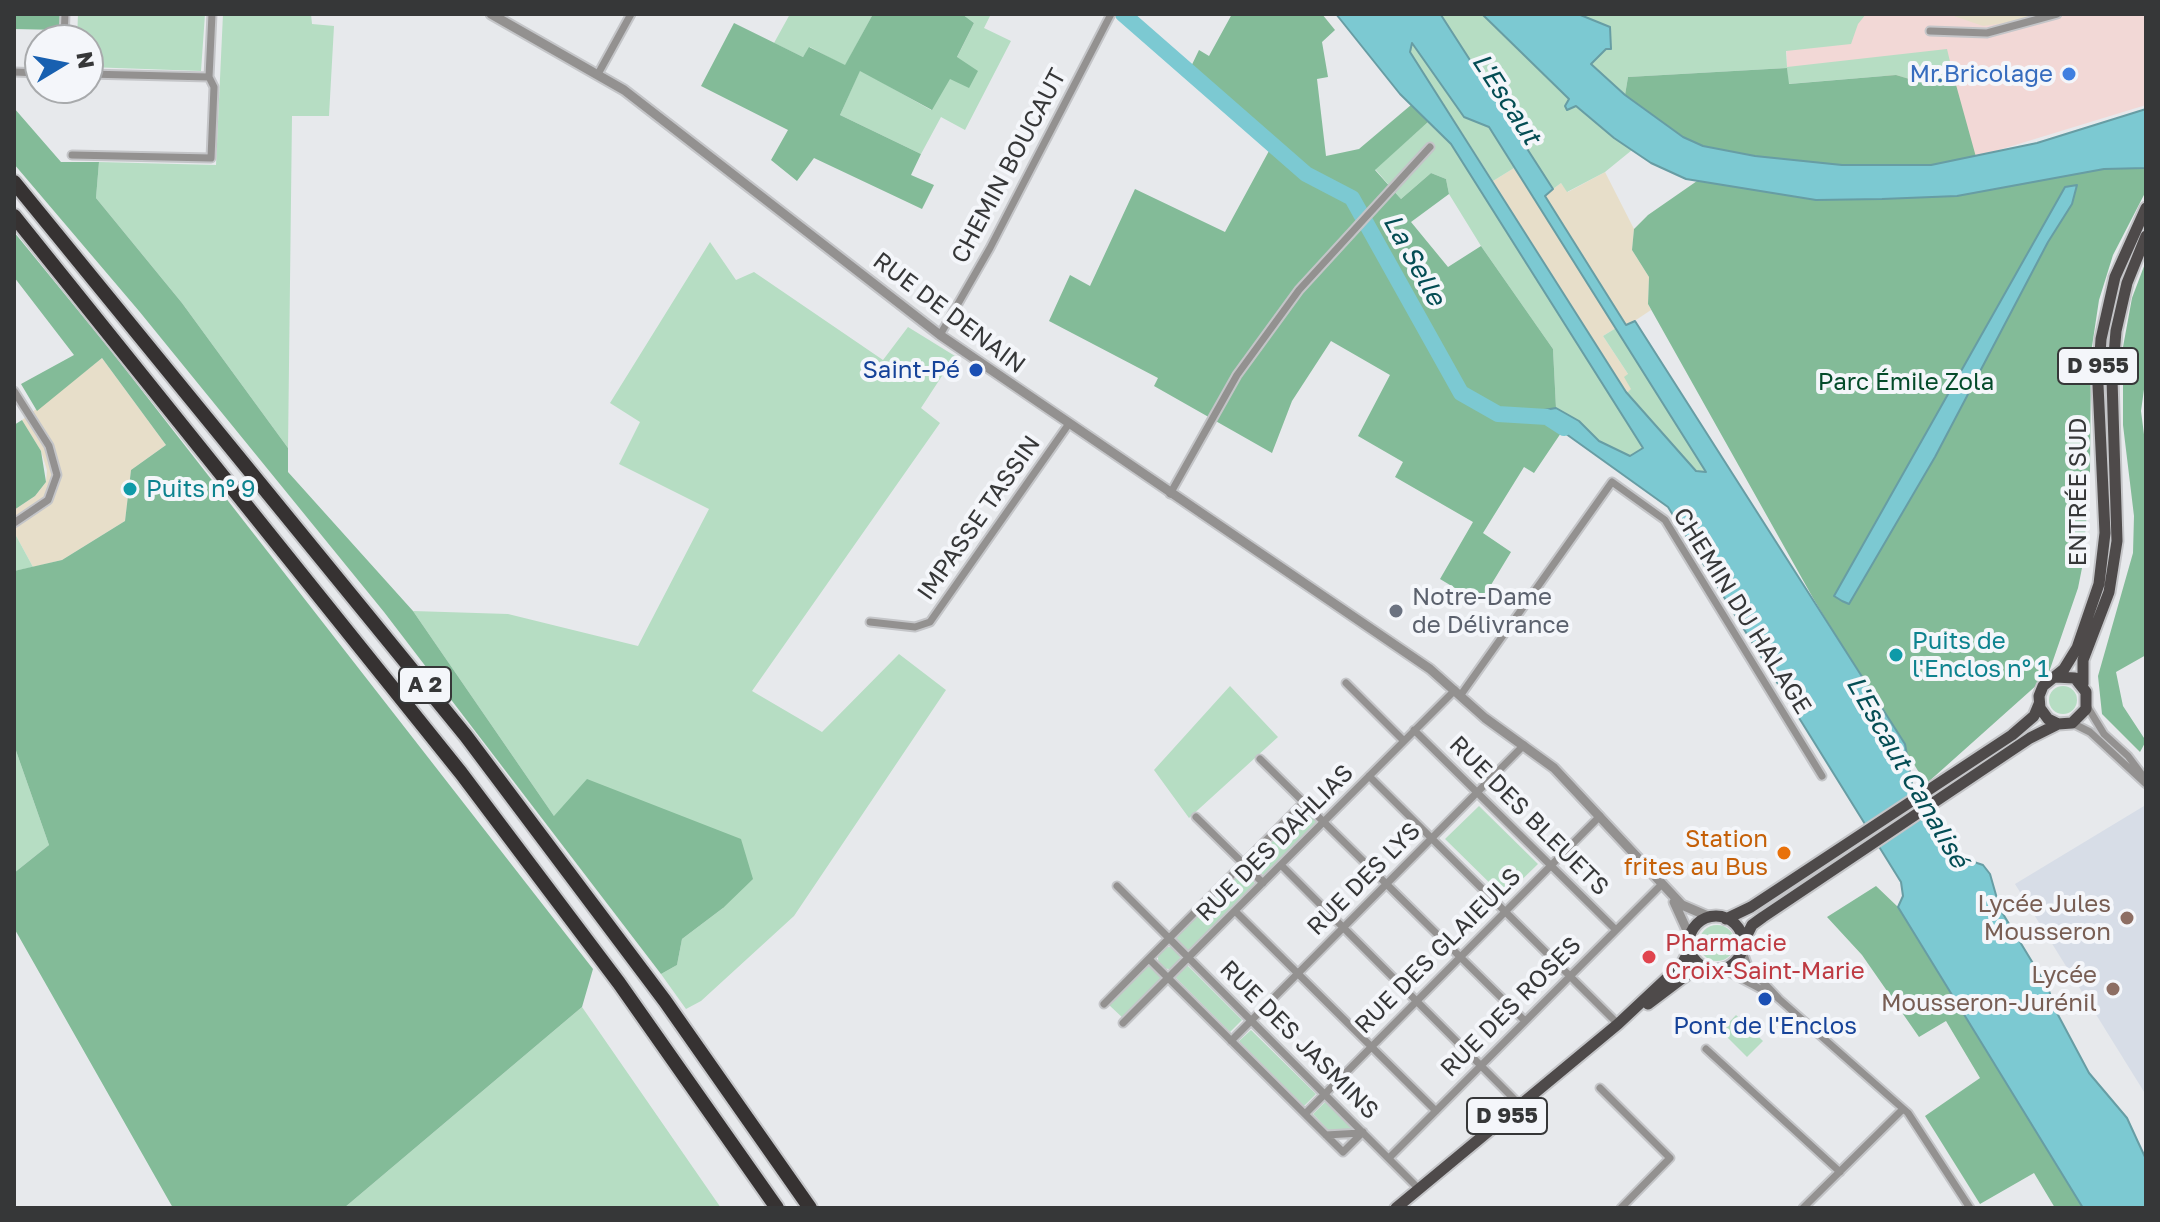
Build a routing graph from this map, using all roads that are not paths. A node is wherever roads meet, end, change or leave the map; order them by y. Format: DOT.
graph roads {
  1 [pos="212,14"];
  2 [pos="491,14"];
  3 [pos="631,14"];
  4 [pos="2057,14"];
  5 [pos="1110,16"];
  6 [pos="1930,31"];
  7 [pos="104,74"];
  8 [pos="598,74"];
  9 [pos="209,77"];
  10 [pos="1430,147"];
  11 [pos="72,155"];
  12 [pos="14,182"];
  13 [pos="2146,208"];
  14 [pos="14,216"];
  15 [pos="2146,236"];
  16 [pos="940,335"];
  17 [pos="14,391"];
  18 [pos="1068,425"];
  19 [pos="1612,482"];
  20 [pos="1170,494"];
  21 [pos="14,523"];
  22 [pos="870,622"];
  23 [pos="2055,677"];
  24 [pos="1346,683"];
  25 [pos="2083,685"];
  26 [pos="1457,693"];
  27 [pos="2039,704"];
  28 [pos="2087,706"];
  29 [pos="2072,723"];
  30 [pos="2058,724"];
  31 [pos="1414,730"];
  32 [pos="1404,741"];
  33 [pos="1524,745"];
  34 [pos="1260,759"];
  35 [pos="1369,776"];
  36 [pos="1822,776"];
  37 [pos="2146,782"];
  38 [pos="1477,793"];
  39 [pos="1304,802"];
  40 [pos="1600,816"];
  41 [pos="1196,817"];
  42 [pos="1323,822"];
  43 [pos="1432,838"];
  44 [pos="1243,863"];
  45 [pos="1281,865"];
  46 [pos="1550,866"];
  47 [pos="1263,883"];
  48 [pos="1386,885"];
  49 [pos="1117,886"];
  50 [pos="1664,886"];
  51 [pos="1235,911"];
  52 [pos="1505,911"];
  53 [pos="1710,917"];
  54 [pos="1726,919"];
  55 [pos="1344,927"];
  56 [pos="1616,930"];
  57 [pos="1169,939"];
  58 [pos="1690,943"];
  59 [pos="1743,946"];
  60 [pos="1458,957"];
  61 [pos="1188,958"];
  62 [pos="1149,959"];
  63 [pos="1708,969"];
  64 [pos="1723,969"];
  65 [pos="1298,974"];
  66 [pos="1570,975"];
  67 [pos="1168,978"];
  68 [pos="1779,999"];
  69 [pos="1416,1000"];
  70 [pos="1104,1004"];
  71 [pos="1251,1021"];
  72 [pos="1525,1021"];
  73 [pos="1123,1023"];
  74 [pos="1618,1024"];
  75 [pos="1231,1041"];
  76 [pos="1371,1046"];
  77 [pos="1706,1049"];
  78 [pos="1481,1065"];
  79 [pos="1600,1088"];
  80 [pos="1324,1094"];
  81 [pos="1520,1105"];
  82 [pos="1903,1109"];
  83 [pos="1436,1111"];
  84 [pos="1305,1114"];
  85 [pos="1363,1132"];
  86 [pos="1325,1135"];
  87 [pos="1389,1158"];
  88 [pos="1840,1172"];
  89 [pos="1419,1189"];
  90 [pos="777,1208"];
  91 [pos="810,1208"];
  92 [pos="1396,1208"];
  93 [pos="1621,1208"];
  94 [pos="1803,1208"];
  95 [pos="1970,1208"];
  1 -- 9 [label="street"];
  2 -- 8 [label="street, RUE DE DENAIN"];
  3 -- 8 [label="street"];
  4 -- 6 [label="street"];
  5 -- 16 [label="street, CHEMIN BOUCAUT"];
  7 -- 9 [label="street"];
  8 -- 16 [label="street, RUE DE DENAIN"];
  9 -- 11 [label="street"];
  10 -- 20 [label="street"];
  12 -- 91 [label="highway, A 2"];
  13 -- 23 [label="main road, ENTRÉE SUD / D 955"];
  14 -- 90 [label="highway, A 2"];
  15 -- 25 [label="main road, ENTRÉE SUD / D 955"];
  16 -- 18 [label="street, RUE DE DENAIN"];
  17 -- 21 [label="street"];
  18 -- 20 [label="street, RUE DE DENAIN"];
  18 -- 22 [label="street, IMPASSE TASSIN"];
  19 -- 26 [label="street, RUE DES DAHLIAS"];
  19 -- 36 [label="street, CHEMIN DU HALAGE"];
  20 -- 26 [label="street, RUE DE DENAIN"];
  23 -- 25 [label="main road"];
  23 -- 27 [label="main road"];
  24 -- 32 [label="street"];
  25 -- 28 [label="main road"];
  26 -- 31 [label="street, RUE DES DAHLIAS"];
  26 -- 33 [label="street, RUE DE DENAIN"];
  27 -- 30 [label="main road"];
  27 -- 54 [label="main road"];
  28 -- 29 [label="main road"];
  28 -- 37 [label="street"];
  29 -- 30 [label="main road"];
  29 -- 37 [label="street"];
  30 -- 59 [label="main road"];
  31 -- 32 [label="street, RUE DES DAHLIAS"];
  31 -- 38 [label="street, RUE DES BLEUETS"];
  32 -- 35 [label="street, RUE DES DAHLIAS"];
  33 -- 38 [label="street, RUE DES LYS"];
  33 -- 40 [label="street, RUE DE DENAIN"];
  34 -- 39 [label="street"];
  35 -- 42 [label="street, RUE DES DAHLIAS"];
  35 -- 43 [label="street"];
  38 -- 43 [label="street, RUE DES LYS"];
  38 -- 46 [label="street, RUE DES BLEUETS"];
  39 -- 42 [label="street"];
  39 -- 44 [label="street"];
  40 -- 46 [label="street, RUE DES GLAIEULS"];
  40 -- 50 [label="street, RUE DE DENAIN"];
  41 -- 44 [label="street"];
  42 -- 45 [label="street, RUE DES DAHLIAS"];
  42 -- 48 [label="street"];
  43 -- 48 [label="street, RUE DES LYS"];
  43 -- 52 [label="street"];
  44 -- 47 [label="street"];
  44 -- 57 [label="street"];
  45 -- 47 [label="street, RUE DES DAHLIAS"];
  45 -- 55 [label="street"];
  46 -- 52 [label="street, RUE DES GLAIEULS"];
  46 -- 56 [label="street, RUE DES BLEUETS"];
  47 -- 51 [label="street, RUE DES DAHLIAS"];
  48 -- 55 [label="street, RUE DES LYS"];
  48 -- 60 [label="street"];
  49 -- 57 [label="street, RUE DES JASMINS"];
  50 -- 53 [label="street"];
  50 -- 56 [label="street, RUE DES ROSES"];
  50 -- 58 [label="street"];
  51 -- 61 [label="street, RUE DES DAHLIAS"];
  51 -- 65 [label="street"];
  52 -- 60 [label="street, RUE DES GLAIEULS"];
  52 -- 66 [label="street"];
  53 -- 54 [label="main road"];
  53 -- 58 [label="main road"];
  54 -- 59 [label="main road"];
  55 -- 65 [label="street, RUE DES LYS"];
  55 -- 69 [label="street"];
  56 -- 66 [label="street, RUE DES ROSES"];
  57 -- 61 [label="street, RUE DES JASMINS"];
  57 -- 62 [label="street"];
  58 -- 63 [label="main road"];
  58 -- 74 [label="main road, D 955"];
  59 -- 64 [label="main road"];
  59 -- 68 [label="street"];
  60 -- 69 [label="street, RUE DES GLAIEULS"];
  60 -- 72 [label="street"];
  61 -- 67 [label="street, RUE DES DAHLIAS"];
  61 -- 71 [label="street, RUE DES JASMINS"];
  62 -- 67 [label="street"];
  62 -- 70 [label="street"];
  63 -- 64 [label="main road"];
  63 -- 74 [label="main road, D 955"];
  64 -- 68 [label="street"];
  65 -- 71 [label="street, RUE DES LYS"];
  65 -- 76 [label="street"];
  66 -- 72 [label="street, RUE DES ROSES"];
  66 -- 74 [label="street"];
  67 -- 73 [label="street, RUE DES DAHLIAS"];
  67 -- 75 [label="street"];
  68 -- 82 [label="street"];
  69 -- 76 [label="street, RUE DES GLAIEULS"];
  69 -- 78 [label="street"];
  71 -- 75 [label="street, RUE DES LYS"];
  71 -- 80 [label="street, RUE DES JASMINS"];
  72 -- 78 [label="street, RUE DES ROSES"];
  74 -- 81 [label="main road, D 955"];
  75 -- 84 [label="street"];
  76 -- 80 [label="street, RUE DES GLAIEULS"];
  76 -- 83 [label="street"];
  77 -- 88 [label="street"];
  78 -- 81 [label="street"];
  78 -- 83 [label="street, RUE DES ROSES"];
  79 -- 93 [label="street"];
  80 -- 84 [label="street, RUE DES GLAIEULS"];
  80 -- 85 [label="street, RUE DES JASMINS"];
  81 -- 89 [label="main road, D 955"];
  82 -- 88 [label="street"];
  82 -- 95 [label="street"];
  83 -- 87 [label="street, RUE DES ROSES"];
  84 -- 86 [label="street"];
  85 -- 86 [label="street"];
  85 -- 86 [label="street"];
  85 -- 87 [label="street, RUE DES JASMINS"];
  87 -- 89 [label="street, RUE DES JASMINS"];
  88 -- 94 [label="street"];
  89 -- 92 [label="main road, D 955"];
}
